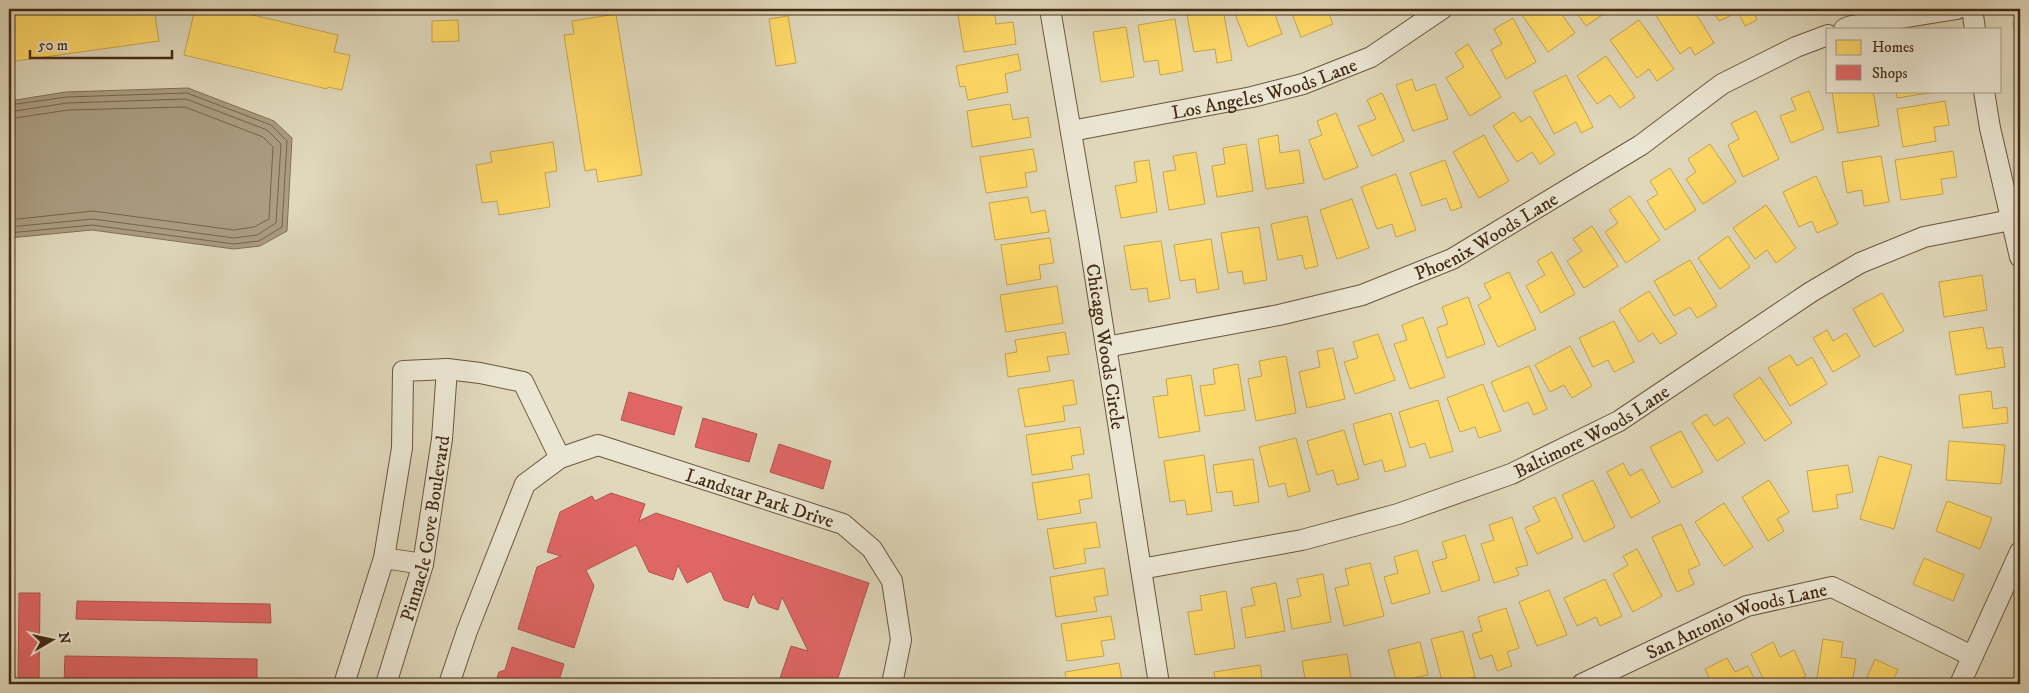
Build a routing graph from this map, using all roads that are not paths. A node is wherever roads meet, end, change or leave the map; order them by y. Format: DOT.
graph roads {
  1 [pos="1050,9"];
  2 [pos="1442,9"];
  3 [pos="1957,9"];
  4 [pos="1972,9"];
  5 [pos="1846,28"];
  6 [pos="1975,28"];
  7 [pos="1826,36"];
  8 [pos="1984,92"];
  9 [pos="1071,130"];
  10 [pos="2011,220"];
  11 [pos="2020,257"];
  12 [pos="1106,347"];
  13 [pos="446,369"];
  14 [pos="560,458"];
  15 [pos="2020,552"];
  16 [pos="384,558"];
  17 [pos="423,564"];
  18 [pos="1140,569"];
  19 [pos="1972,656"];
  20 [pos="344,684"];
  21 [pos="386,684"];
  22 [pos="449,684"];
  23 [pos="892,684"];
  24 [pos="1159,684"];
  25 [pos="1582,684"];
  26 [pos="1960,684"];
  1 -- 9 [label="street, Chicago Woods Circle"];
  2 -- 9 [label="street, Los Angeles Woods Lane"];
  3 -- 5 [label="street"];
  4 -- 6 [label="street"];
  7 -- 12 [label="street, Phoenix Woods Lane"];
  8 -- 10 [label="street"];
  9 -- 12 [label="street, Chicago Woods Circle"];
  10 -- 11 [label="street"];
  10 -- 18 [label="street, Baltimore Woods Lane"];
  12 -- 18 [label="street, Chicago Woods Circle"];
  13 -- 14 [label="street"];
  13 -- 16 [label="street, Pinnacle Cove Boulevard"];
  13 -- 17 [label="street, Pinnacle Cove Boulevard"];
  14 -- 22 [label="street, Landstar Park Drive"];
  14 -- 23 [label="street, Landstar Park Drive"];
  15 -- 19 [label="street"];
  16 -- 17 [label="street"];
  16 -- 20 [label="street, Pinnacle Cove Boulevard"];
  17 -- 21 [label="street, Pinnacle Cove Boulevard"];
  18 -- 24 [label="street, Chicago Woods Circle"];
  19 -- 25 [label="street, San Antonio Woods Lane"];
  19 -- 26 [label="street"];
}
